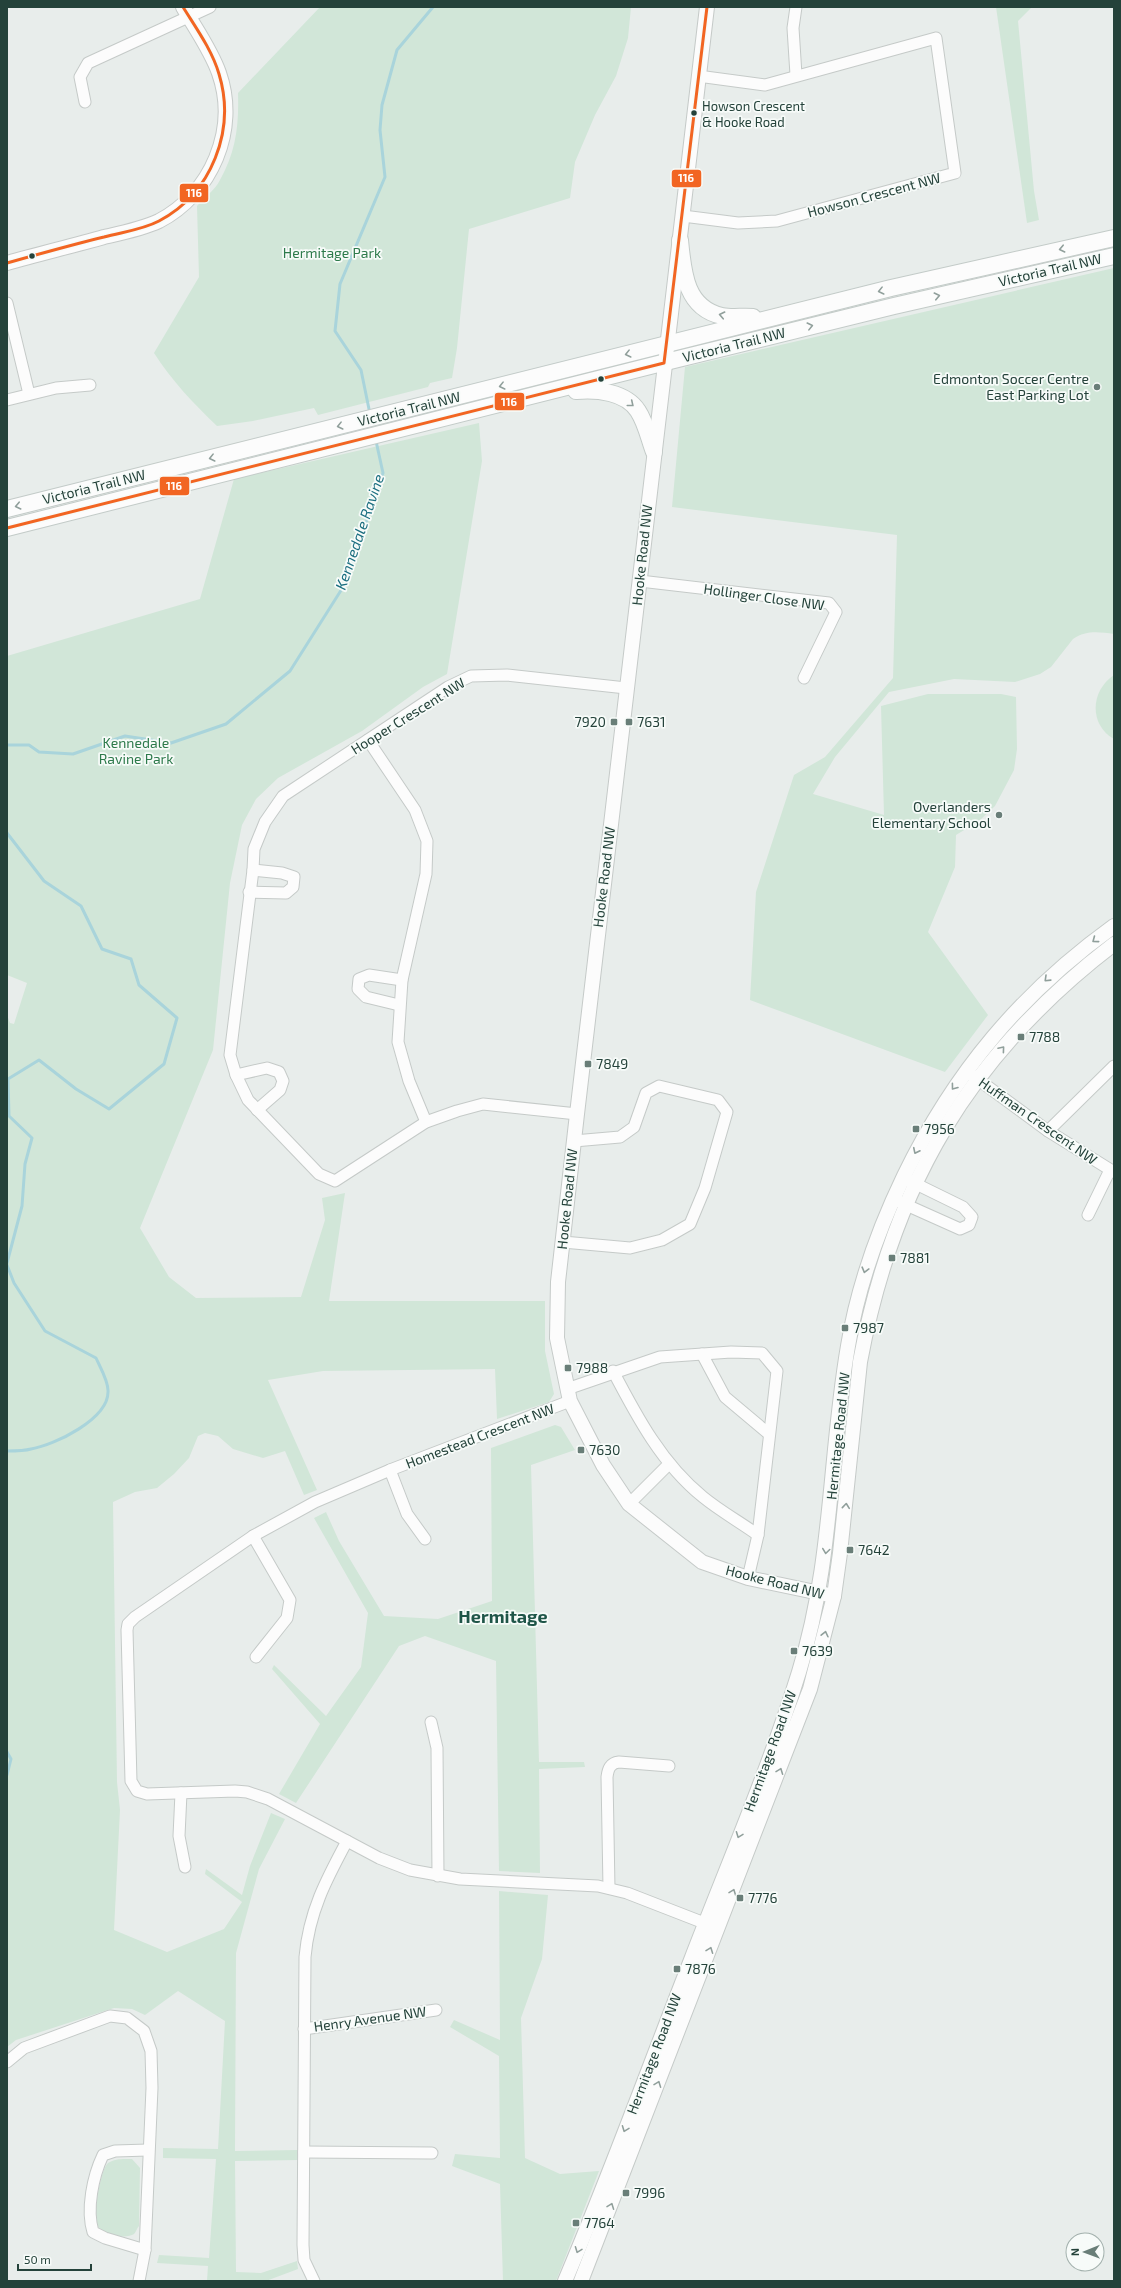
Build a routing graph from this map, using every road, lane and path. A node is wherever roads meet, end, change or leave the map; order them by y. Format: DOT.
graph roads {
  1 [pos="210,7"];
  2 [pos="707,7"];
  3 [pos="796,7"];
  4 [pos="185,12"];
  5 [pos="796,75"];
  6 [pos="698,76"];
  7 [pos="85,102"];
  8 [pos="683,216"];
  9 [pos="1114,238"];
  10 [pos="680,240"];
  11 [pos="1085,244"];
  12 [pos="1114,256"];
  13 [pos="1087,261"];
  14 [pos="7,263"];
  15 [pos="7,304"];
  16 [pos="775,317"];
  17 [pos="666,345"];
  18 [pos="664,363"];
  19 [pos="90,385"];
  20 [pos="29,394"];
  21 [pos="539,395"];
  22 [pos="7,400"];
  23 [pos="654,452"];
  24 [pos="7,509"];
  25 [pos="7,528"];
  26 [pos="640,581"];
  27 [pos="804,678"];
  28 [pos="626,688"];
  29 [pos="368,740"];
  30 [pos="253,870"];
  31 [pos="249,892"];
  32 [pos="1114,926"];
  33 [pos="1114,944"];
  34 [pos="402,980"];
  35 [pos="399,1005"];
  36 [pos="1114,1066"];
  37 [pos="967,1070"];
  38 [pos="236,1075"];
  39 [pos="978,1080"];
  40 [pos="257,1110"];
  41 [pos="577,1114"];
  42 [pos="426,1122"];
  43 [pos="1048,1131"];
  44 [pos="574,1141"];
  45 [pos="1112,1171"];
  46 [pos="909,1181"];
  47 [pos="899,1202"];
  48 [pos="1088,1215"];
  49 [pos="562,1242"];
  50 [pos="702,1354"];
  51 [pos="613,1371"];
  52 [pos="568,1395"];
  53 [pos="769,1434"];
  54 [pos="669,1464"];
  55 [pos="390,1470"];
  56 [pos="629,1504"];
  57 [pos="758,1535"];
  58 [pos="253,1536"];
  59 [pos="425,1539"];
  60 [pos="748,1578"];
  61 [pos="819,1593"];
  62 [pos="834,1596"];
  63 [pos="256,1657"];
  64 [pos="431,1722"];
  65 [pos="669,1766"];
  66 [pos="181,1793"];
  67 [pos="347,1841"];
  68 [pos="185,1867"];
  69 [pos="438,1876"];
  70 [pos="609,1888"];
  71 [pos="705,1923"];
  72 [pos="718,1929"];
  73 [pos="436,2010"];
  74 [pos="304,2029"];
  75 [pos="7,2062"];
  76 [pos="148,2150"];
  77 [pos="304,2152"];
  78 [pos="432,2153"];
  79 [pos="145,2250"];
  80 [pos="139,2281"];
  81 [pos="314,2281"];
  82 [pos="565,2281"];
  83 [pos="581,2281"];
  1 -- 4 [label="street"];
  2 -- 6 [label="street, Hooke Road NW"];
  3 -- 5 [label="street"];
  4 -- 7 [label="street"];
  4 -- 14 [label="street"];
  5 -- 6 [label="street, Howson Crescent NW"];
  5 -- 8 [label="street, Howson Crescent NW"];
  6 -- 8 [label="street, Hooke Road NW"];
  8 -- 10 [label="street, Hooke Road NW"];
  9 -- 11 [label="main road, Victoria Trail NW"];
  16 -- 10 [label="main road, one-way"];
  10 -- 17 [label="street, Hooke Road NW"];
  11 -- 13 [label="main road"];
  11 -- 16 [label="main road, Victoria Trail NW, one-way"];
  12 -- 13 [label="main road, Victoria Trail NW"];
  18 -- 13 [label="main road, Victoria Trail NW, one-way"];
  15 -- 20 [label="street"];
  16 -- 17 [label="main road, Victoria Trail NW"];
  17 -- 18 [label="street, Hooke Road NW"];
  17 -- 24 [label="main road, Victoria Trail NW, one-way"];
  18 -- 21 [label="main road, Victoria Trail NW"];
  18 -- 23 [label="street, Hooke Road NW"];
  19 -- 20 [label="street"];
  20 -- 22 [label="street"];
  21 -- 23 [label="main road, one-way"];
  21 -- 25 [label="main road, Victoria Trail NW"];
  23 -- 26 [label="street, Hooke Road NW"];
  26 -- 27 [label="street, Hollinger Close NW"];
  26 -- 28 [label="street, Hooke Road NW"];
  28 -- 29 [label="street, Hooper Crescent NW"];
  28 -- 41 [label="street, Hooke Road NW"];
  29 -- 30 [label="street, Hooper Crescent NW"];
  29 -- 34 [label="street"];
  30 -- 31 [label="street, Hooper Crescent NW"];
  30 -- 31 [label="street"];
  31 -- 38 [label="street, Hooper Crescent NW"];
  32 -- 37 [label="street, Hermitage Road NW, one-way"];
  39 -- 33 [label="street, Hermitage Road NW, one-way"];
  34 -- 35 [label="street"];
  34 -- 35 [label="street"];
  35 -- 42 [label="street"];
  36 -- 43 [label="street"];
  37 -- 39 [label="street, Huffman Crescent NW"];
  37 -- 46 [label="street, Hermitage Road NW, one-way"];
  38 -- 40 [label="street, Hooper Crescent NW"];
  38 -- 40 [label="street"];
  39 -- 43 [label="street, Huffman Crescent NW"];
  39 -- 46 [label="street, Hermitage Road NW"];
  40 -- 42 [label="street, Hooper Crescent NW"];
  41 -- 42 [label="street, Hooper Crescent NW"];
  41 -- 44 [label="street, Hooke Road NW"];
  43 -- 45 [label="street, Huffman Crescent NW"];
  44 -- 49 [label="street, Hooke Road NW"];
  44 -- 49 [label="street"];
  45 -- 48 [label="street, Huffman Crescent NW"];
  46 -- 47 [label="street, Hermitage Road NW"];
  46 -- 47 [label="street"];
  47 -- 61 [label="street, Hermitage Road NW, one-way"];
  62 -- 47 [label="street, Hermitage Road NW, one-way"];
  49 -- 52 [label="street, Hooke Road NW"];
  50 -- 51 [label="street, Homestead Crescent NW"];
  50 -- 53 [label="street"];
  50 -- 53 [label="street, Homestead Crescent NW"];
  51 -- 52 [label="street, Homestead Crescent NW"];
  51 -- 54 [label="street"];
  52 -- 55 [label="street, Homestead Crescent NW"];
  52 -- 56 [label="street, Hooke Road NW"];
  53 -- 57 [label="street"];
  54 -- 56 [label="street"];
  54 -- 57 [label="street"];
  55 -- 58 [label="street, Homestead Crescent NW"];
  55 -- 59 [label="street, Homestead Crescent NW"];
  56 -- 60 [label="street, Hooke Road NW"];
  57 -- 60 [label="street"];
  58 -- 63 [label="street"];
  58 -- 66 [label="street, Homestead Crescent NW"];
  60 -- 61 [label="street, Hooke Road NW"];
  61 -- 62 [label="street, Hooke Road NW"];
  61 -- 71 [label="street, Hermitage Road NW, one-way"];
  72 -- 62 [label="street, Hermitage Road NW, one-way"];
  64 -- 69 [label="street"];
  65 -- 70 [label="street"];
  66 -- 67 [label="street, Homestead Crescent NW"];
  66 -- 68 [label="street"];
  67 -- 69 [label="street, Homestead Crescent NW"];
  67 -- 74 [label="street, Henry Avenue NW"];
  69 -- 70 [label="street, Homestead Crescent NW"];
  70 -- 71 [label="street, Homestead Crescent NW"];
  71 -- 72 [label="street, Homestead Crescent NW"];
  71 -- 82 [label="street, Hermitage Road NW, one-way"];
  83 -- 72 [label="street, Hermitage Road NW, one-way"];
  73 -- 74 [label="street, Henry Avenue NW"];
  74 -- 77 [label="street, Henry Avenue NW"];
  75 -- 76 [label="street"];
  76 -- 79 [label="street"];
  76 -- 79 [label="street"];
  77 -- 78 [label="street"];
  77 -- 81 [label="street, Henry Avenue NW"];
  79 -- 80 [label="street"];
}
